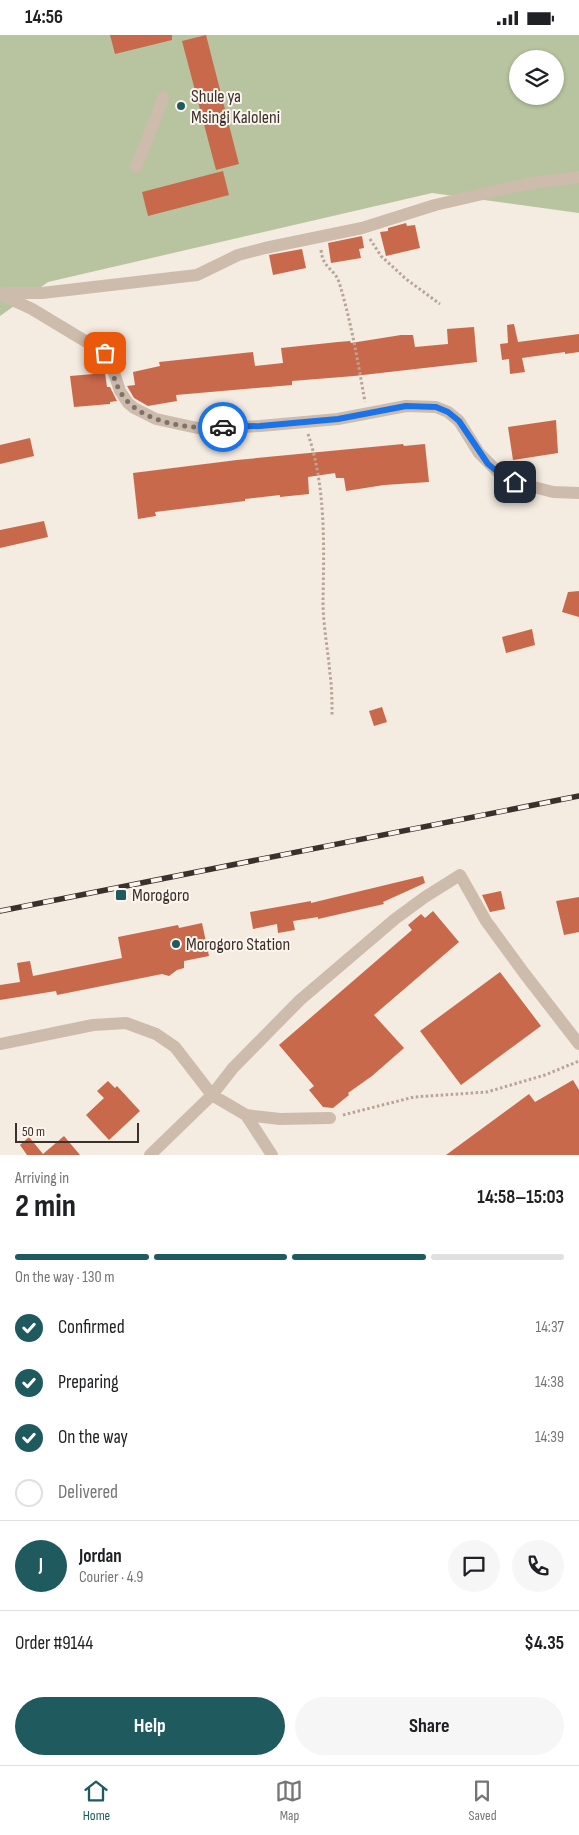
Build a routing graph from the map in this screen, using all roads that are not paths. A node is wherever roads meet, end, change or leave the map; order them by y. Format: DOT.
graph roads {
  1 [pos="163,97"];
  2 [pos="136,167"];
  3 [pos="579,177"];
  4 [pos="0,294"];
  5 [pos="579,493"];
  6 [pos="0,1043"];
  7 [pos="579,1044"];
  8 [pos="212,1095"];
  9 [pos="246,1115"];
  10 [pos="330,1119"];
  11 [pos="150,1155"];
  12 [pos="272,1155"];
  1 -- 2 [label="street"];
  3 -- 4 [label="street"];
  4 -- 5 [label="street"];
  6 -- 8 [label="street"];
  7 -- 8 [label="street"];
  8 -- 9 [label="street"];
  8 -- 11 [label="street"];
  9 -- 10 [label="street"];
  9 -- 12 [label="street"];
}
